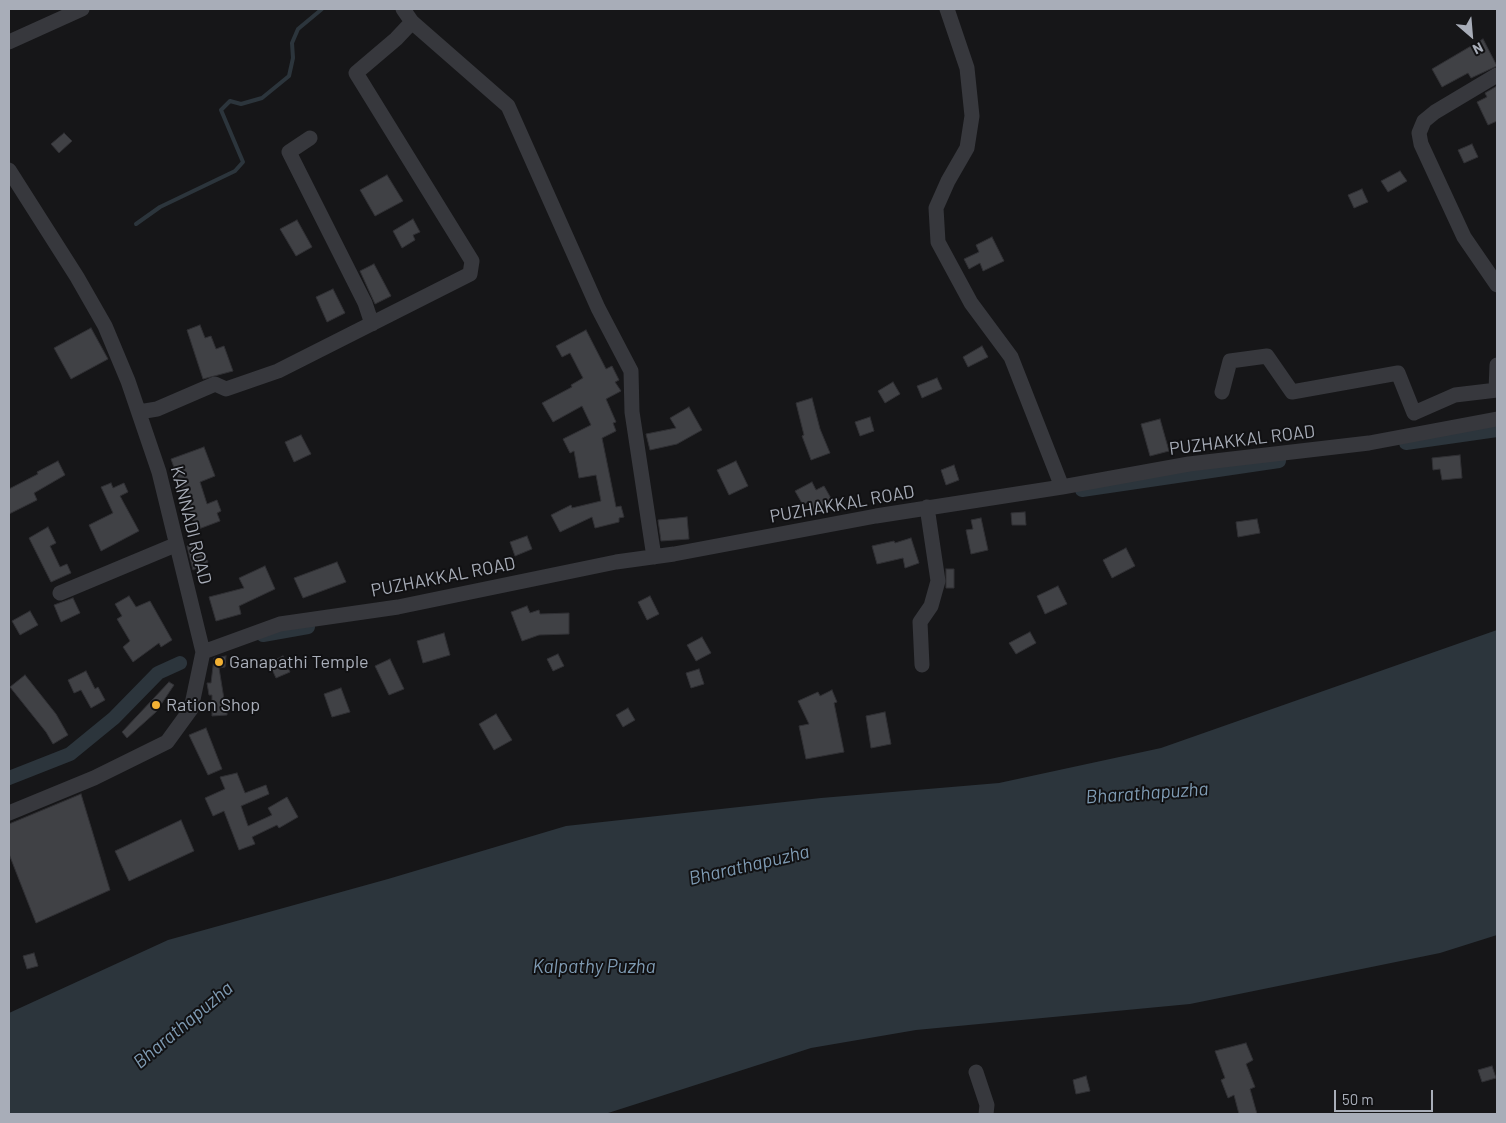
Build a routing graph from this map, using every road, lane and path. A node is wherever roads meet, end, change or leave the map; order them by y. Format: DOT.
graph roads {
  1 [pos="82,9"];
  2 [pos="402,9"];
  3 [pos="947,9"];
  4 [pos="412,22"];
  5 [pos="9,42"];
  6 [pos="1497,75"];
  7 [pos="310,138"];
  8 [pos="9,170"];
  9 [pos="1497,286"];
  10 [pos="372,324"];
  11 [pos="1497,364"];
  12 [pos="1497,390"];
  13 [pos="1222,392"];
  14 [pos="139,412"];
  15 [pos="1495,420"];
  16 [pos="1062,487"];
  17 [pos="927,508"];
  18 [pos="175,545"];
  19 [pos="654,557"];
  20 [pos="60,593"];
  21 [pos="203,652"];
  22 [pos="922,665"];
  23 [pos="9,813"];
  24 [pos="976,1072"];
  25 [pos="986,1114"];
  1 -- 5 [label="street"];
  2 -- 4 [label="street"];
  3 -- 16 [label="street"];
  4 -- 10 [label="street"];
  4 -- 19 [label="street"];
  6 -- 9 [label="street"];
  7 -- 10 [label="street"];
  8 -- 14 [label="street, KANNADI ROAD"];
  10 -- 14 [label="street"];
  11 -- 12 [label="street"];
  12 -- 13 [label="street"];
  14 -- 18 [label="street, KANNADI ROAD"];
  15 -- 16 [label="street, PUZHAKKAL ROAD"];
  16 -- 17 [label="street, PUZHAKKAL ROAD"];
  17 -- 19 [label="street, PUZHAKKAL ROAD"];
  17 -- 22 [label="street"];
  18 -- 20 [label="street"];
  18 -- 21 [label="street, KANNADI ROAD"];
  19 -- 21 [label="street, PUZHAKKAL ROAD"];
  21 -- 23 [label="street, KANNADI ROAD"];
  24 -- 25 [label="street"];
}
